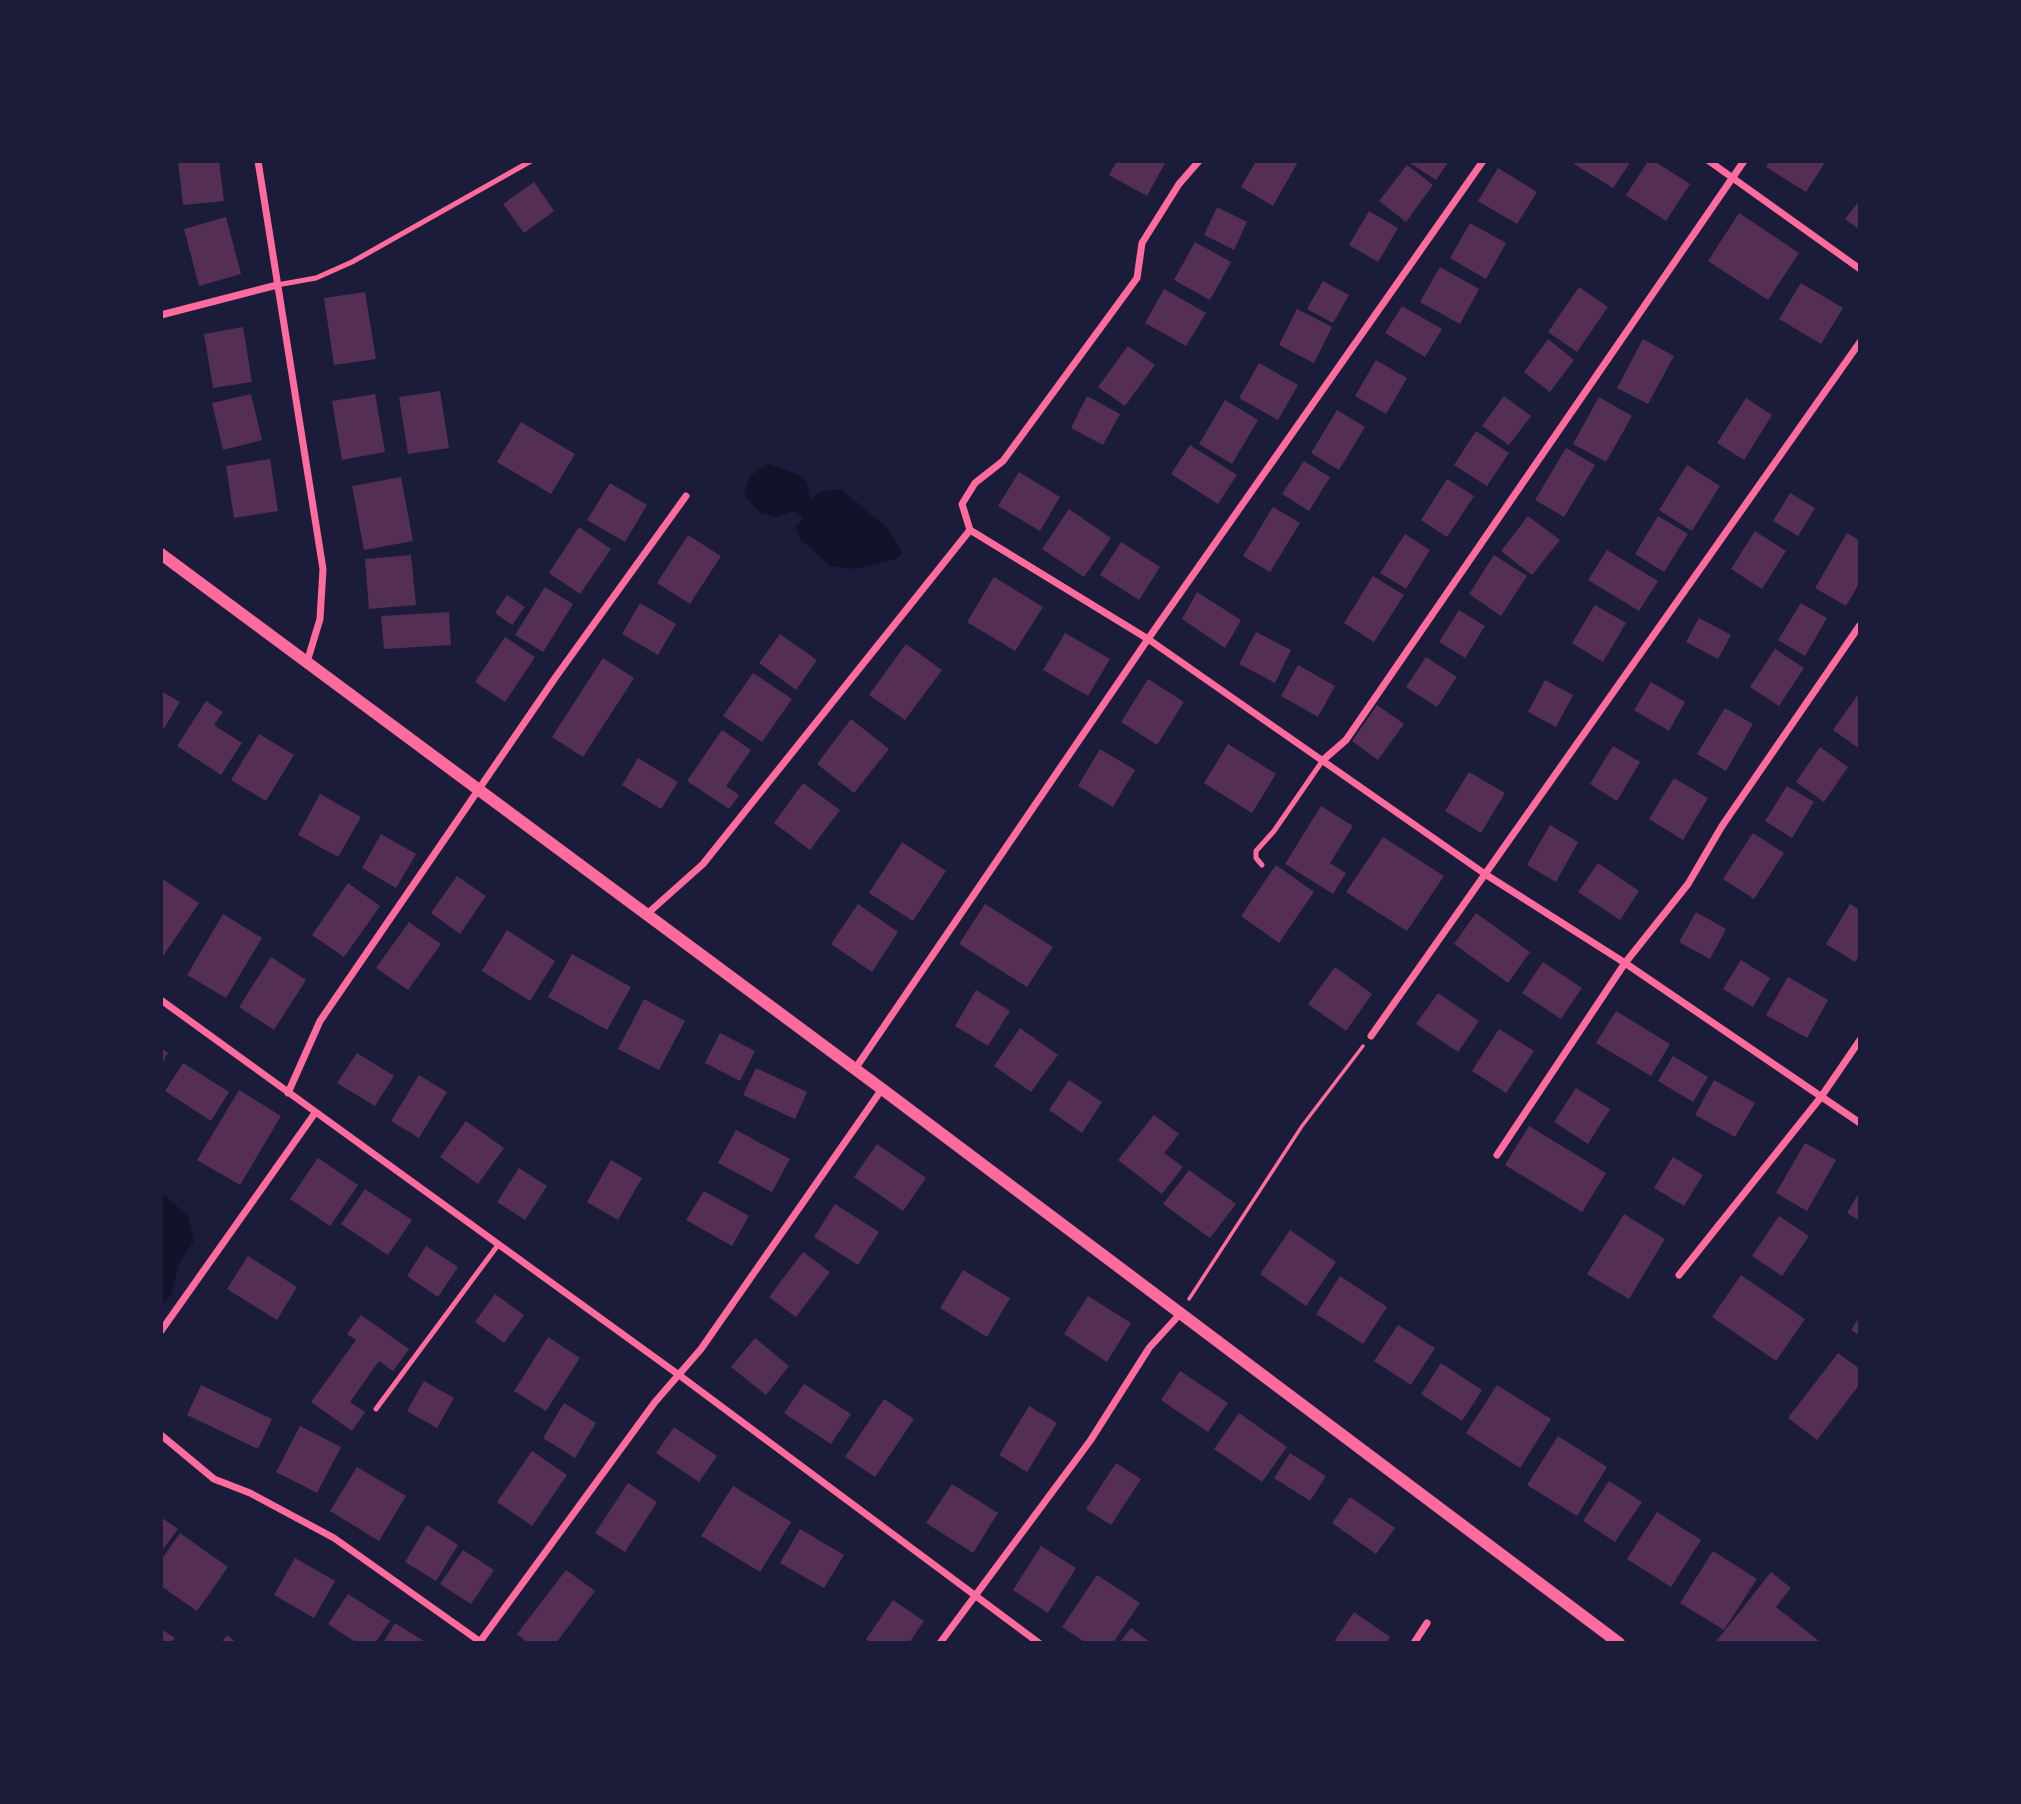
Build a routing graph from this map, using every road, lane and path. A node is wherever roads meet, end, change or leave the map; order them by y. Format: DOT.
graph roads {
  1 [pos="258,161"];
  2 [pos="531,161"];
  3 [pos="1199,161"];
  4 [pos="1483,161"];
  5 [pos="1709,161"];
  6 [pos="1744,161"];
  7 [pos="1732,178"];
  8 [pos="1860,269"];
  9 [pos="277,285"];
  10 [pos="161,316"];
  11 [pos="1860,342"];
  12 [pos="686,496"];
  13 [pos="970,530"];
  14 [pos="161,554"];
  15 [pos="1860,625"];
  16 [pos="1147,639"];
  17 [pos="307,662"];
  18 [pos="1323,760"];
  19 [pos="480,792"];
  20 [pos="1262,865"];
  21 [pos="1485,874"];
  22 [pos="647,914"];
  23 [pos="1625,963"];
  24 [pos="161,1000"];
  25 [pos="1371,1036"];
  26 [pos="1860,1040"];
  27 [pos="855,1069"];
  28 [pos="883,1089"];
  29 [pos="288,1093"];
  30 [pos="1821,1097"];
  31 [pos="315,1113"];
  32 [pos="1860,1122"];
  33 [pos="1497,1155"];
  34 [pos="498,1244"];
  35 [pos="1679,1275"];
  36 [pos="1180,1314"];
  37 [pos="161,1331"];
  38 [pos="679,1375"];
  39 [pos="376,1409"];
  40 [pos="161,1435"];
  41 [pos="973,1596"];
  42 [pos="1427,1623"];
  43 [pos="480,1642"];
  44 [pos="940,1643"];
  45 [pos="1039,1643"];
  46 [pos="1414,1643"];
  47 [pos="1619,1643"];
  1 -- 9 [label="street"];
  2 -- 9 [label="lane"];
  3 -- 13 [label="street"];
  4 -- 16 [label="street"];
  5 -- 7 [label="street"];
  6 -- 7 [label="street"];
  7 -- 8 [label="street"];
  7 -- 18 [label="street"];
  9 -- 10 [label="street"];
  9 -- 17 [label="street"];
  11 -- 21 [label="street"];
  12 -- 19 [label="street"];
  13 -- 16 [label="street"];
  13 -- 22 [label="street"];
  14 -- 17 [label="street"];
  15 -- 23 [label="street"];
  16 -- 18 [label="street"];
  16 -- 27 [label="street"];
  17 -- 19 [label="street"];
  18 -- 20 [label="lane"];
  18 -- 21 [label="street"];
  19 -- 22 [label="street"];
  19 -- 29 [label="street"];
  21 -- 23 [label="street"];
  21 -- 25 [label="street"];
  22 -- 27 [label="street"];
  23 -- 30 [label="street"];
  23 -- 33 [label="street"];
  24 -- 29 [label="street"];
  25 -- 36 [label="path"];
  26 -- 30 [label="street"];
  27 -- 28 [label="street"];
  28 -- 36 [label="street"];
  28 -- 38 [label="street"];
  29 -- 31 [label="street"];
  30 -- 32 [label="street"];
  30 -- 35 [label="street"];
  31 -- 34 [label="street"];
  31 -- 37 [label="street"];
  34 -- 38 [label="street"];
  34 -- 39 [label="lane"];
  36 -- 41 [label="street"];
  36 -- 47 [label="street"];
  38 -- 41 [label="street"];
  38 -- 43 [label="street"];
  40 -- 43 [label="street"];
  41 -- 44 [label="street"];
  41 -- 45 [label="street"];
  42 -- 46 [label="street"];
}
